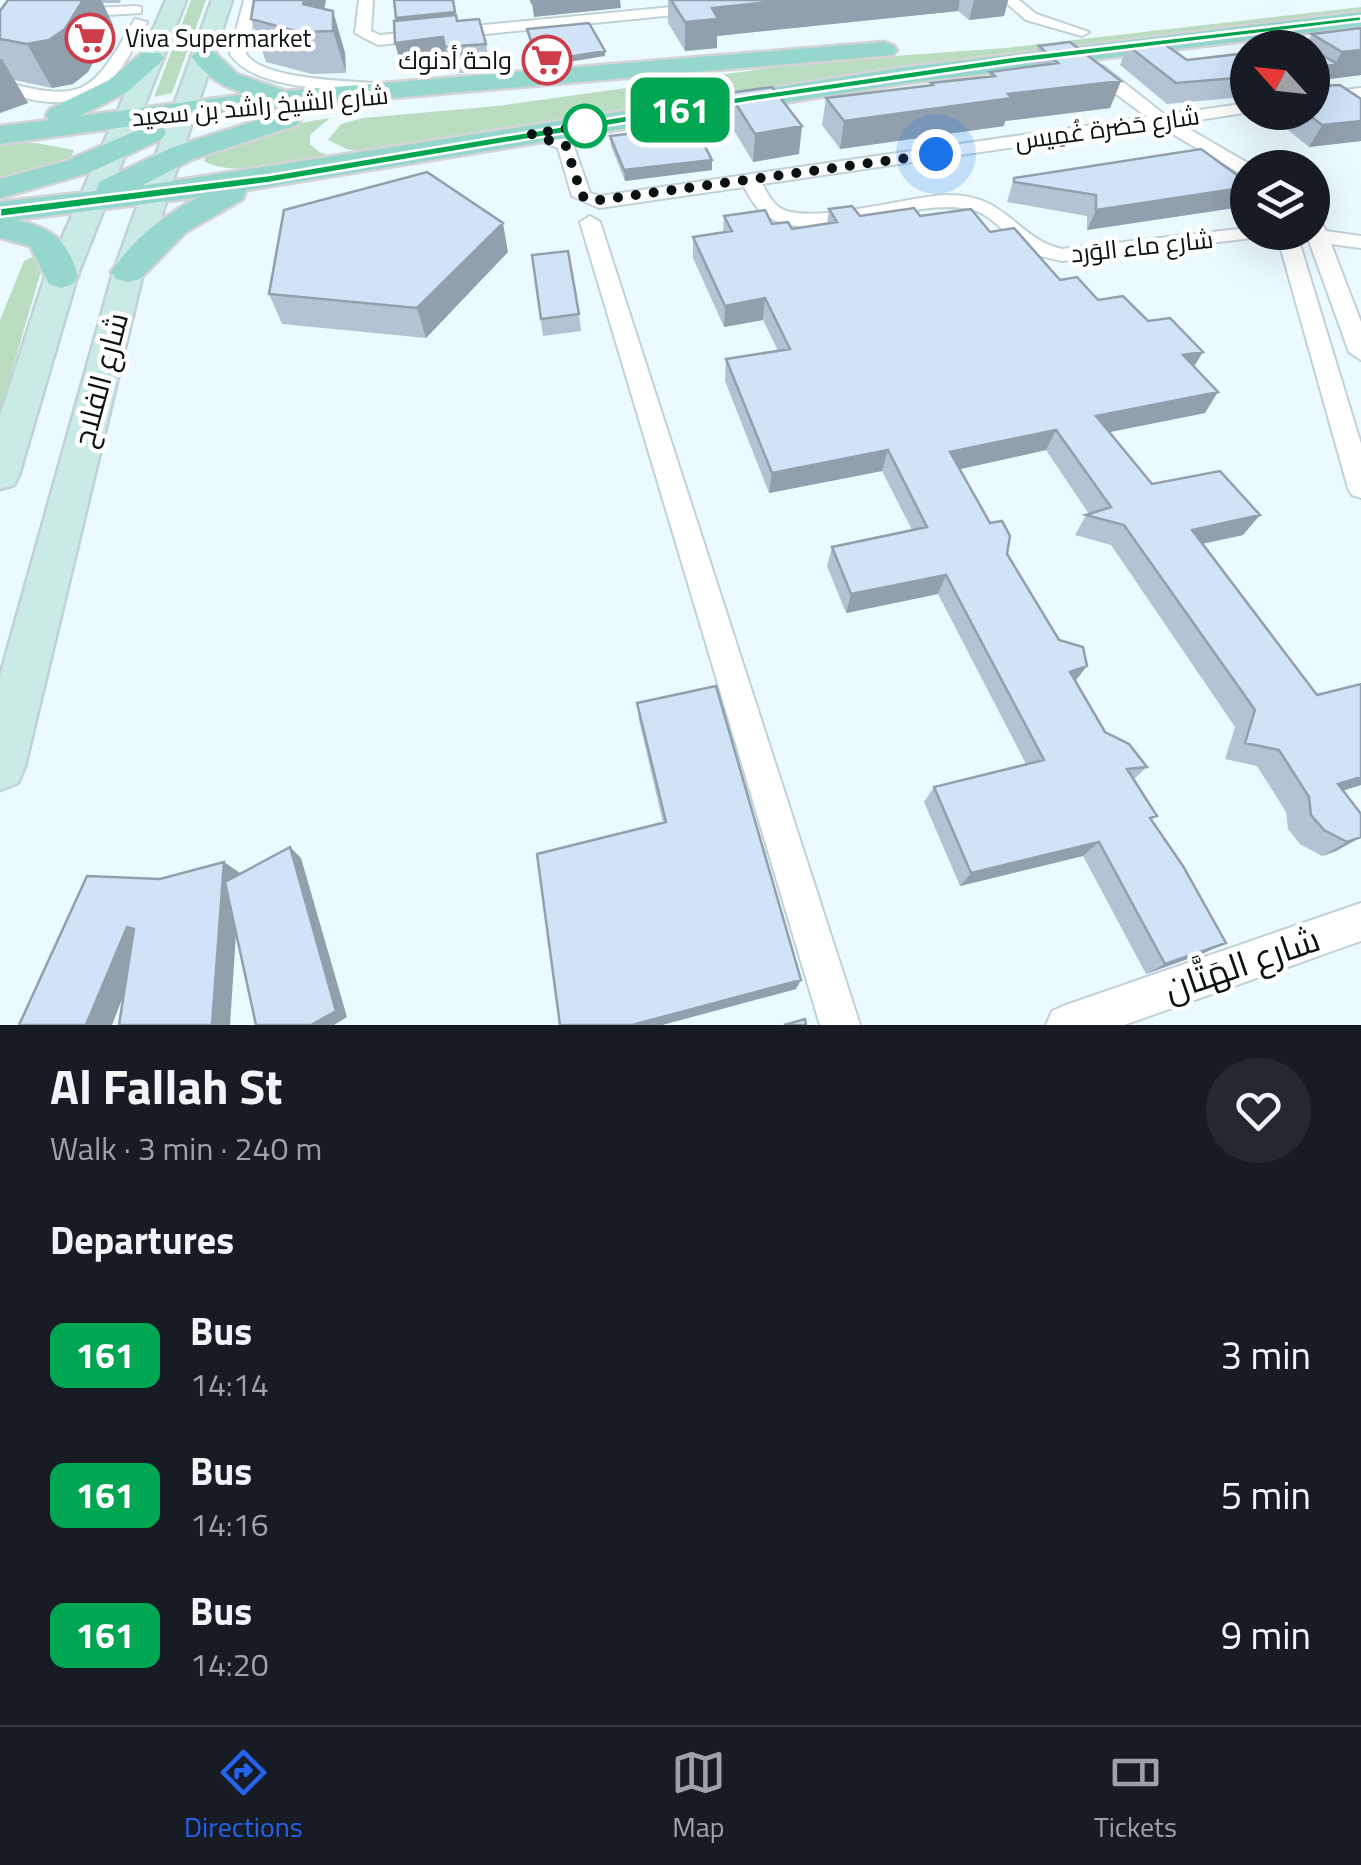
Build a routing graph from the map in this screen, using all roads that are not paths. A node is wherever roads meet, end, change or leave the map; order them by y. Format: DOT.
graph roads {
  1 [pos="176,0"];
  2 [pos="222,0"];
  3 [pos="250,0"];
  4 [pos="366,0"];
  5 [pos="1010,0"];
  6 [pos="1356,0"];
  7 [pos="725,6"];
  8 [pos="62,13"];
  9 [pos="647,13"];
  10 [pos="145,15"];
  11 [pos="1361,19"];
  12 [pos="1093,51"];
  13 [pos="204,56"];
  14 [pos="151,58"];
  15 [pos="0,86"];
  16 [pos="441,90"];
  17 [pos="411,92"];
  18 [pos="1361,93"];
  19 [pos="1330,97"];
  20 [pos="306,98"];
  21 [pos="372,104"];
  22 [pos="184,110"];
  23 [pos="1230,110"];
  24 [pos="1159,120"];
  25 [pos="0,134"];
  26 [pos="531,134"];
  27 [pos="138,157"];
  28 [pos="395,157"];
  29 [pos="1230,160"];
  30 [pos="1217,176"];
  31 [pos="269,179"];
  32 [pos="751,182"];
  33 [pos="0,189"];
  34 [pos="92,202"];
  35 [pos="0,212"];
  36 [pos="590,222"];
  37 [pos="0,228"];
  38 [pos="1330,234"];
  39 [pos="1230,236"];
  40 [pos="1361,242"];
  41 [pos="1293,250"];
  42 [pos="1324,250"];
  43 [pos="128,272"];
  44 [pos="61,277"];
  45 [pos="1361,352"];
  46 [pos="0,475"];
  47 [pos="1361,488"];
  48 [pos="0,766"];
  49 [pos="1361,922"];
  50 [pos="840,1025"];
  51 [pos="1066,1025"];
  1 -- 10 [label="main road, شارع الفلاح"];
  2 -- 13 [label="main road"];
  3 -- 17 [label="street"];
  4 -- 9 [label="street"];
  5 -- 12 [label="street"];
  6 -- 12 [label="main road, شارع الشيخ راشد بن سعيد"];
  7 -- 9 [label="street"];
  8 -- 10 [label="street"];
  10 -- 14 [label="main road, شارع الفلاح"];
  10 -- 15 [label="street"];
  11 -- 12 [label="main road, شارع الشيخ راشد بن سعيد"];
  12 -- 16 [label="main road, شارع الشيخ راشد بن سعيد"];
  12 -- 24 [label="street"];
  12 -- 26 [label="main road, شارع الشيخ راشد بن سعيد"];
  13 -- 20 [label="main road"];
  13 -- 22 [label="main road"];
  14 -- 25 [label="main road"];
  14 -- 27 [label="main road, شارع الفلاح"];
  16 -- 17 [label="main road, شارع الشيخ راشد بن سعيد"];
  16 -- 21 [label="main road"];
  17 -- 20 [label="main road, شارع الشيخ راشد بن سعيد"];
  18 -- 19 [label="street"];
  20 -- 22 [label="main road, شارع الشيخ راشد بن سعيد"];
  21 -- 27 [label="main road"];
  21 -- 28 [label="main road"];
  22 -- 27 [label="main road"];
  23 -- 24 [label="street, شارع حَضرة غُمِيس"];
  24 -- 29 [label="street"];
  24 -- 30 [label="street"];
  24 -- 32 [label="street, شارع حَضرة غُمِيس"];
  25 -- 27 [label="main road"];
  26 -- 28 [label="main road, شارع الشيخ راشد بن سعيد"];
  26 -- 32 [label="street, شارع حَضرة غُمِيس"];
  27 -- 31 [label="main road"];
  27 -- 33 [label="main road"];
  27 -- 34 [label="main road"];
  27 -- 34 [label="main road, شارع الفلاح"];
  27 -- 43 [label="main road, شارع الفلاح"];
  28 -- 31 [label="main road, شارع الشيخ راشد بن سعيد"];
  31 -- 43 [label="main road"];
  32 -- 39 [label="street, شارع ماء الوَرد"];
  34 -- 35 [label="main road"];
  34 -- 44 [label="main road, شارع الفلاح"];
  36 -- 50 [label="street"];
  37 -- 44 [label="main road"];
  38 -- 40 [label="street"];
  41 -- 47 [label="street"];
  42 -- 45 [label="street"];
  43 -- 48 [label="main road, شارع الفلاح"];
  44 -- 46 [label="main road, شارع الفلاح"];
  49 -- 51 [label="street, شارع الهَتَّان"];
}
